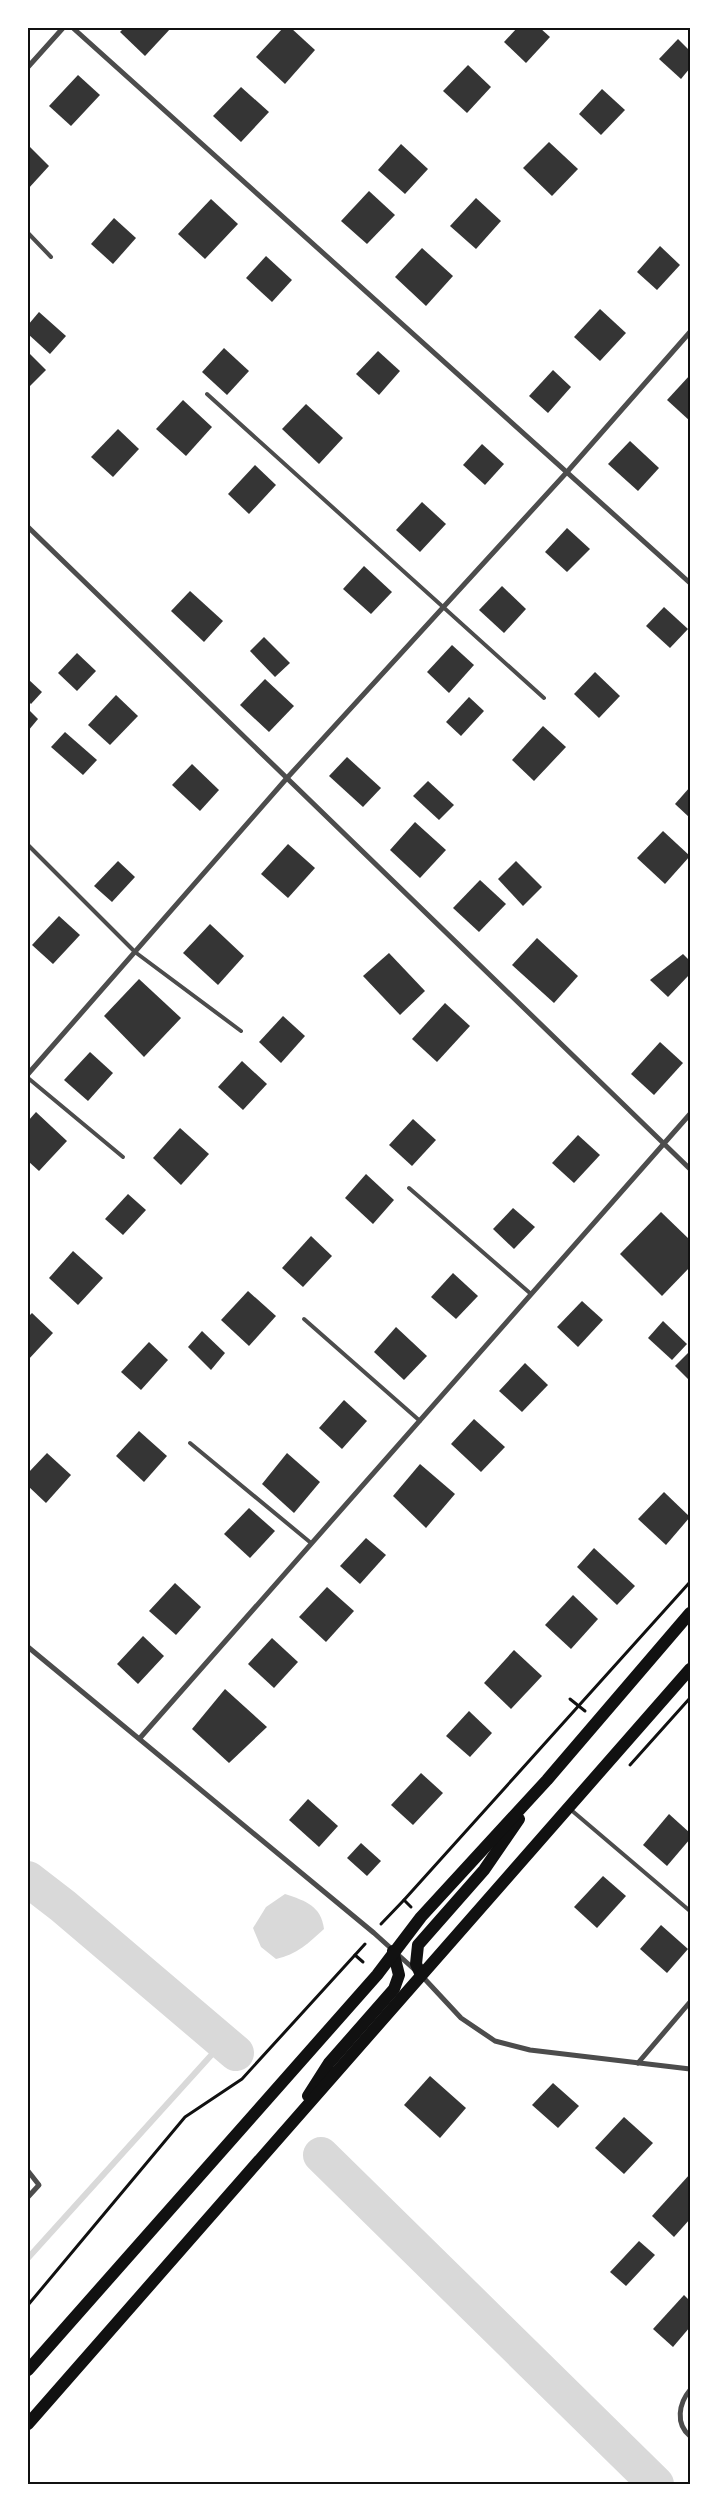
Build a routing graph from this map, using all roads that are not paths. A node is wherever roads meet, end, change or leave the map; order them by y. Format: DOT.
graph roads {
  1 [pos="63,28"];
  2 [pos="73,28"];
  3 [pos="28,67"];
  4 [pos="28,234"];
  5 [pos="51,257"];
  6 [pos="690,332"];
  7 [pos="207,394"];
  8 [pos="566,472"];
  9 [pos="28,527"];
  10 [pos="690,583"];
  11 [pos="443,608"];
  12 [pos="544,698"];
  13 [pos="287,778"];
  14 [pos="28,845"];
  15 [pos="135,952"];
  16 [pos="241,1031"];
  17 [pos="28,1076"];
  18 [pos="690,1114"];
  19 [pos="664,1143"];
  20 [pos="123,1157"];
  21 [pos="690,1169"];
  22 [pos="409,1188"];
  23 [pos="531,1294"];
  24 [pos="304,1320"];
  25 [pos="420,1420"];
  26 [pos="190,1442"];
  27 [pos="311,1544"];
  28 [pos="690,1614"];
  29 [pos="28,1647"];
  30 [pos="690,1669"];
  31 [pos="140,1738"];
  32 [pos="546,1780"];
  33 [pos="569,1808"];
  34 [pos="690,1911"];
  35 [pos="393,1950"];
  36 [pos="421,1975"];
  37 [pos="690,2002"];
  38 [pos="638,2063"];
  39 [pos="690,2069"];
  40 [pos="287,2127"];
  41 [pos="28,2171"];
  42 [pos="28,2197"];
  43 [pos="28,2370"];
  44 [pos="690,2390"];
  45 [pos="28,2424"];
  46 [pos="690,2436"];
  1 -- 3 [label="street"];
  2 -- 8 [label="street"];
  4 -- 5 [label="lane"];
  6 -- 8 [label="street"];
  7 -- 11 [label="lane"];
  8 -- 10 [label="street"];
  8 -- 11 [label="street"];
  9 -- 13 [label="street"];
  11 -- 12 [label="lane"];
  11 -- 13 [label="street"];
  13 -- 15 [label="street"];
  13 -- 19 [label="street"];
  14 -- 15 [label="lane"];
  15 -- 16 [label="lane"];
  15 -- 17 [label="street"];
  17 -- 20 [label="lane"];
  18 -- 19 [label="street"];
  19 -- 21 [label="street"];
  19 -- 23 [label="street"];
  22 -- 23 [label="lane"];
  23 -- 25 [label="street"];
  24 -- 25 [label="lane"];
  25 -- 27 [label="street"];
  26 -- 27 [label="lane"];
  27 -- 31 [label="street"];
  28 -- 32 [label="main road"];
  29 -- 31 [label="street"];
  30 -- 33 [label="main road"];
  31 -- 35 [label="street"];
  32 -- 35 [label="main road"];
  32 -- 36 [label="main road"];
  33 -- 34 [label="lane"];
  33 -- 36 [label="main road"];
  35 -- 36 [label="street"];
  35 -- 40 [label="main road"];
  35 -- 43 [label="main road"];
  36 -- 38 [label="street"];
  36 -- 40 [label="main road"];
  37 -- 38 [label="street"];
  38 -- 39 [label="street"];
  40 -- 45 [label="main road"];
  41 -- 42 [label="street"];
  44 -- 46 [label="street"];
}
